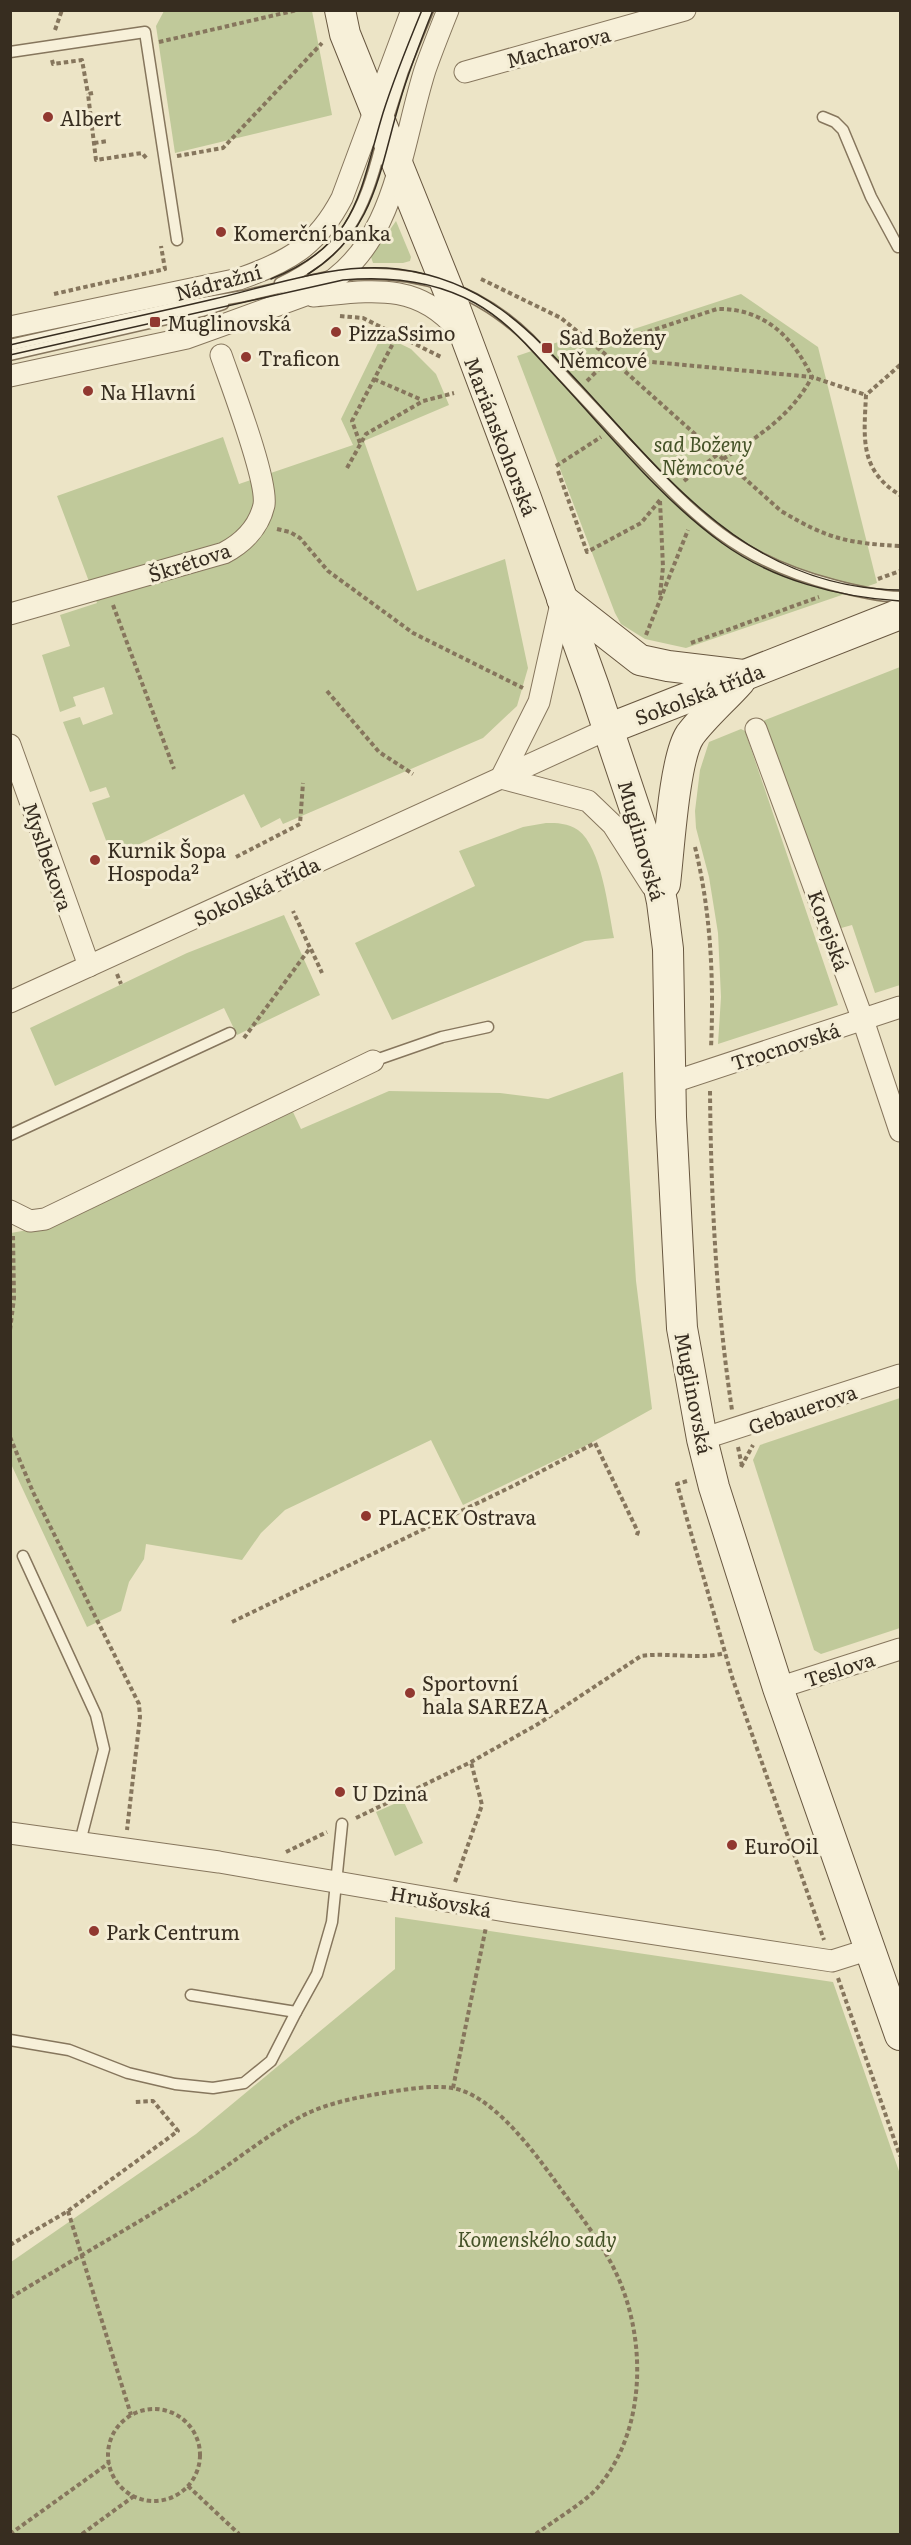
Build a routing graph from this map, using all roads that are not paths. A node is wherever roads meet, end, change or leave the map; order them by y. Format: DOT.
graph roads {
  1 [pos="340,10"];
  2 [pos="412,10"];
  3 [pos="428,10"];
  4 [pos="448,10"];
  5 [pos="685,10"];
  6 [pos="10,52"];
  7 [pos="465,72"];
  8 [pos="823,117"];
  9 [pos="380,121"];
  10 [pos="399,171"];
  11 [pos="177,240"];
  12 [pos="900,246"];
  13 [pos="340,275"];
  14 [pos="446,285"];
  15 [pos="244,296"];
  16 [pos="301,297"];
  17 [pos="10,327"];
  18 [pos="468,344"];
  19 [pos="10,345"];
  20 [pos="10,355"];
  21 [pos="221,355"];
  22 [pos="10,376"];
  23 [pos="900,597"];
  24 [pos="562,599"];
  25 [pos="10,614"];
  26 [pos="900,614"];
  27 [pos="746,675"];
  28 [pos="608,729"];
  29 [pos="756,729"];
  30 [pos="10,745"];
  31 [pos="501,778"];
  32 [pos="662,902"];
  33 [pos="89,966"];
  34 [pos="10,1002"];
  35 [pos="900,1007"];
  36 [pos="862,1020"];
  37 [pos="488,1027"];
  38 [pos="230,1033"];
  39 [pos="374,1062"];
  40 [pos="670,1083"];
  41 [pos="900,1131"];
  42 [pos="10,1135"];
  43 [pos="12,1213"];
  44 [pos="900,1375"];
  45 [pos="702,1439"];
  46 [pos="23,1556"];
  47 [pos="900,1649"];
  48 [pos="778,1688"];
  49 [pos="342,1824"];
  50 [pos="10,1833"];
  51 [pos="80,1842"];
  52 [pos="335,1882"];
  53 [pos="870,1949"];
  54 [pos="191,1995"];
  55 [pos="296,2012"];
  56 [pos="900,2035"];
  57 [pos="10,2040"];
  1 -- 9 [label="main road, Mariánskohorská"];
  2 -- 9 [label="street, Nádražní"];
  3 -- 9 [label="lane"];
  4 -- 10 [label="street, Nádražní"];
  5 -- 7 [label="street, Macharova"];
  6 -- 11 [label="lane"];
  8 -- 12 [label="lane"];
  9 -- 10 [label="main road, Mariánskohorská"];
  9 -- 15 [label="lane"];
  9 -- 17 [label="street, Nádražní"];
  10 -- 13 [label="street, Nádražní"];
  10 -- 14 [label="main road, Mariánskohorská"];
  13 -- 14 [label="lane"];
  13 -- 15 [label="lane"];
  13 -- 16 [label="street, Nádražní"];
  14 -- 18 [label="main road, Mariánskohorská"];
  14 -- 23 [label="lane"];
  15 -- 19 [label="lane"];
  15 -- 20 [label="lane"];
  16 -- 18 [label="street, Nádražní"];
  16 -- 22 [label="street, Nádražní"];
  18 -- 24 [label="main road, Mariánskohorská"];
  21 -- 25 [label="street, Škrétova"];
  24 -- 27 [label="main road"];
  24 -- 28 [label="main road, Mariánskohorská"];
  24 -- 31 [label="street"];
  26 -- 27 [label="main road, Sokolská třída"];
  27 -- 28 [label="main road, Sokolská třída"];
  27 -- 32 [label="main road"];
  28 -- 31 [label="street, Sokolská třída"];
  28 -- 32 [label="main road, Muglinovská"];
  29 -- 36 [label="street, Korejská"];
  30 -- 33 [label="street, Myslbekova"];
  31 -- 32 [label="street"];
  31 -- 33 [label="street, Sokolská třída"];
  32 -- 40 [label="main road, Muglinovská"];
  33 -- 34 [label="street, Sokolská třída"];
  35 -- 36 [label="street, Trocnovská"];
  36 -- 40 [label="street, Trocnovská"];
  36 -- 41 [label="street, Korejská"];
  37 -- 39 [label="lane"];
  38 -- 42 [label="lane"];
  39 -- 43 [label="street"];
  40 -- 45 [label="main road, Muglinovská"];
  44 -- 45 [label="street, Gebauerova"];
  45 -- 48 [label="main road, Muglinovská"];
  46 -- 51 [label="lane"];
  47 -- 48 [label="street, Teslova"];
  48 -- 53 [label="main road, Muglinovská"];
  49 -- 52 [label="lane"];
  50 -- 51 [label="street, Hrušovská"];
  51 -- 52 [label="street, Hrušovská"];
  52 -- 53 [label="street, Hrušovská"];
  52 -- 55 [label="lane"];
  53 -- 56 [label="main road, Muglinovská"];
  54 -- 55 [label="lane"];
  55 -- 57 [label="lane"];
}
